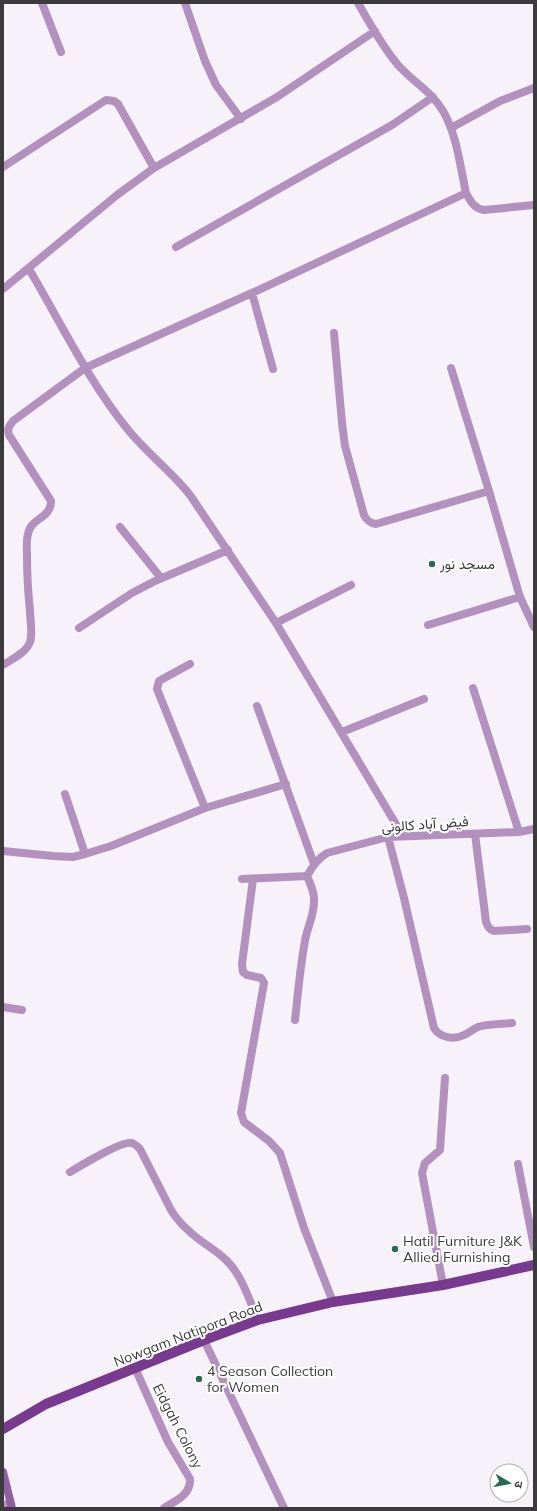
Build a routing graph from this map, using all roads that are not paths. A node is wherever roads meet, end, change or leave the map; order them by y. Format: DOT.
graph roads {
  1 [pos="42,3"];
  2 [pos="185,3"];
  3 [pos="358,3"];
  4 [pos="375,32"];
  5 [pos="61,52"];
  6 [pos="534,88"];
  7 [pos="433,97"];
  8 [pos="241,119"];
  9 [pos="451,128"];
  10 [pos="3,167"];
  11 [pos="154,168"];
  12 [pos="466,193"];
  13 [pos="534,205"];
  14 [pos="176,247"];
  15 [pos="29,269"];
  16 [pos="3,289"];
  17 [pos="252,293"];
  18 [pos="334,333"];
  19 [pos="85,368"];
  20 [pos="451,368"];
  21 [pos="273,369"];
  22 [pos="489,492"];
  23 [pos="120,527"];
  24 [pos="228,550"];
  25 [pos="161,578"];
  26 [pos="351,585"];
  27 [pos="520,597"];
  28 [pos="276,623"];
  29 [pos="428,625"];
  30 [pos="534,627"];
  31 [pos="79,628"];
  32 [pos="190,664"];
  33 [pos="3,665"];
  34 [pos="473,688"];
  35 [pos="424,699"];
  36 [pos="257,706"];
  37 [pos="342,732"];
  38 [pos="286,784"];
  39 [pos="65,794"];
  40 [pos="205,808"];
  41 [pos="534,829"];
  42 [pos="519,832"];
  43 [pos="475,834"];
  44 [pos="403,836"];
  45 [pos="388,838"];
  46 [pos="3,851"];
  47 [pos="85,854"];
  48 [pos="314,864"];
  49 [pos="307,876"];
  50 [pos="242,879"];
  51 [pos="253,879"];
  52 [pos="527,929"];
  53 [pos="3,1006"];
  54 [pos="22,1010"];
  55 [pos="295,1020"];
  56 [pos="512,1023"];
  57 [pos="445,1078"];
  58 [pos="518,1164"];
  59 [pos="70,1172"];
  60 [pos="534,1247"];
  61 [pos="534,1265"];
  62 [pos="443,1285"];
  63 [pos="333,1302"];
  64 [pos="258,1320"];
  65 [pos="204,1340"];
  66 [pos="135,1368"];
  67 [pos="3,1429"];
  68 [pos="3,1472"];
  69 [pos="8,1506"];
  70 [pos="164,1508"];
  71 [pos="284,1508"];
  1 -- 5 [label="street"];
  2 -- 8 [label="street"];
  3 -- 4 [label="street"];
  4 -- 7 [label="street"];
  4 -- 8 [label="street"];
  6 -- 9 [label="street"];
  7 -- 9 [label="street"];
  7 -- 14 [label="street"];
  8 -- 11 [label="street"];
  9 -- 12 [label="street"];
  10 -- 11 [label="street"];
  11 -- 15 [label="street"];
  12 -- 13 [label="street"];
  12 -- 17 [label="street"];
  15 -- 16 [label="street"];
  15 -- 19 [label="street"];
  17 -- 19 [label="street"];
  17 -- 21 [label="street"];
  18 -- 22 [label="street"];
  19 -- 24 [label="street"];
  19 -- 33 [label="street"];
  20 -- 22 [label="street"];
  22 -- 27 [label="street"];
  23 -- 25 [label="street"];
  24 -- 25 [label="street"];
  24 -- 28 [label="street"];
  25 -- 31 [label="street"];
  26 -- 28 [label="street"];
  27 -- 29 [label="street"];
  27 -- 30 [label="street"];
  28 -- 37 [label="street"];
  32 -- 40 [label="street"];
  34 -- 42 [label="street"];
  35 -- 37 [label="street"];
  36 -- 38 [label="street"];
  37 -- 44 [label="street"];
  38 -- 40 [label="street"];
  38 -- 48 [label="street"];
  39 -- 47 [label="street"];
  40 -- 47 [label="street"];
  41 -- 42 [label="street, فیض آباد کالونی"];
  42 -- 43 [label="street, فیض آباد کالونی"];
  43 -- 44 [label="street, فیض آباد کالونی"];
  43 -- 52 [label="street"];
  44 -- 45 [label="street, فیض آباد کالونی"];
  45 -- 48 [label="street, فیض آباد کالونی"];
  45 -- 56 [label="street"];
  46 -- 47 [label="street"];
  48 -- 49 [label="street, فیض آباد کالونی"];
  49 -- 51 [label="street"];
  49 -- 55 [label="street"];
  50 -- 51 [label="street"];
  51 -- 63 [label="street"];
  53 -- 54 [label="street"];
  57 -- 62 [label="street"];
  58 -- 60 [label="street"];
  59 -- 64 [label="street"];
  61 -- 62 [label="main road, Nowgam Natipora Road"];
  62 -- 63 [label="main road, Nowgam Natipora Road"];
  63 -- 64 [label="main road, Nowgam Natipora Road"];
  64 -- 65 [label="main road, Nowgam Natipora Road"];
  65 -- 66 [label="main road, Nowgam Natipora Road"];
  65 -- 71 [label="street"];
  66 -- 67 [label="main road, Nowgam Natipora Road"];
  66 -- 70 [label="street, Eidgah Colony"];
  68 -- 69 [label="main road"];
}
